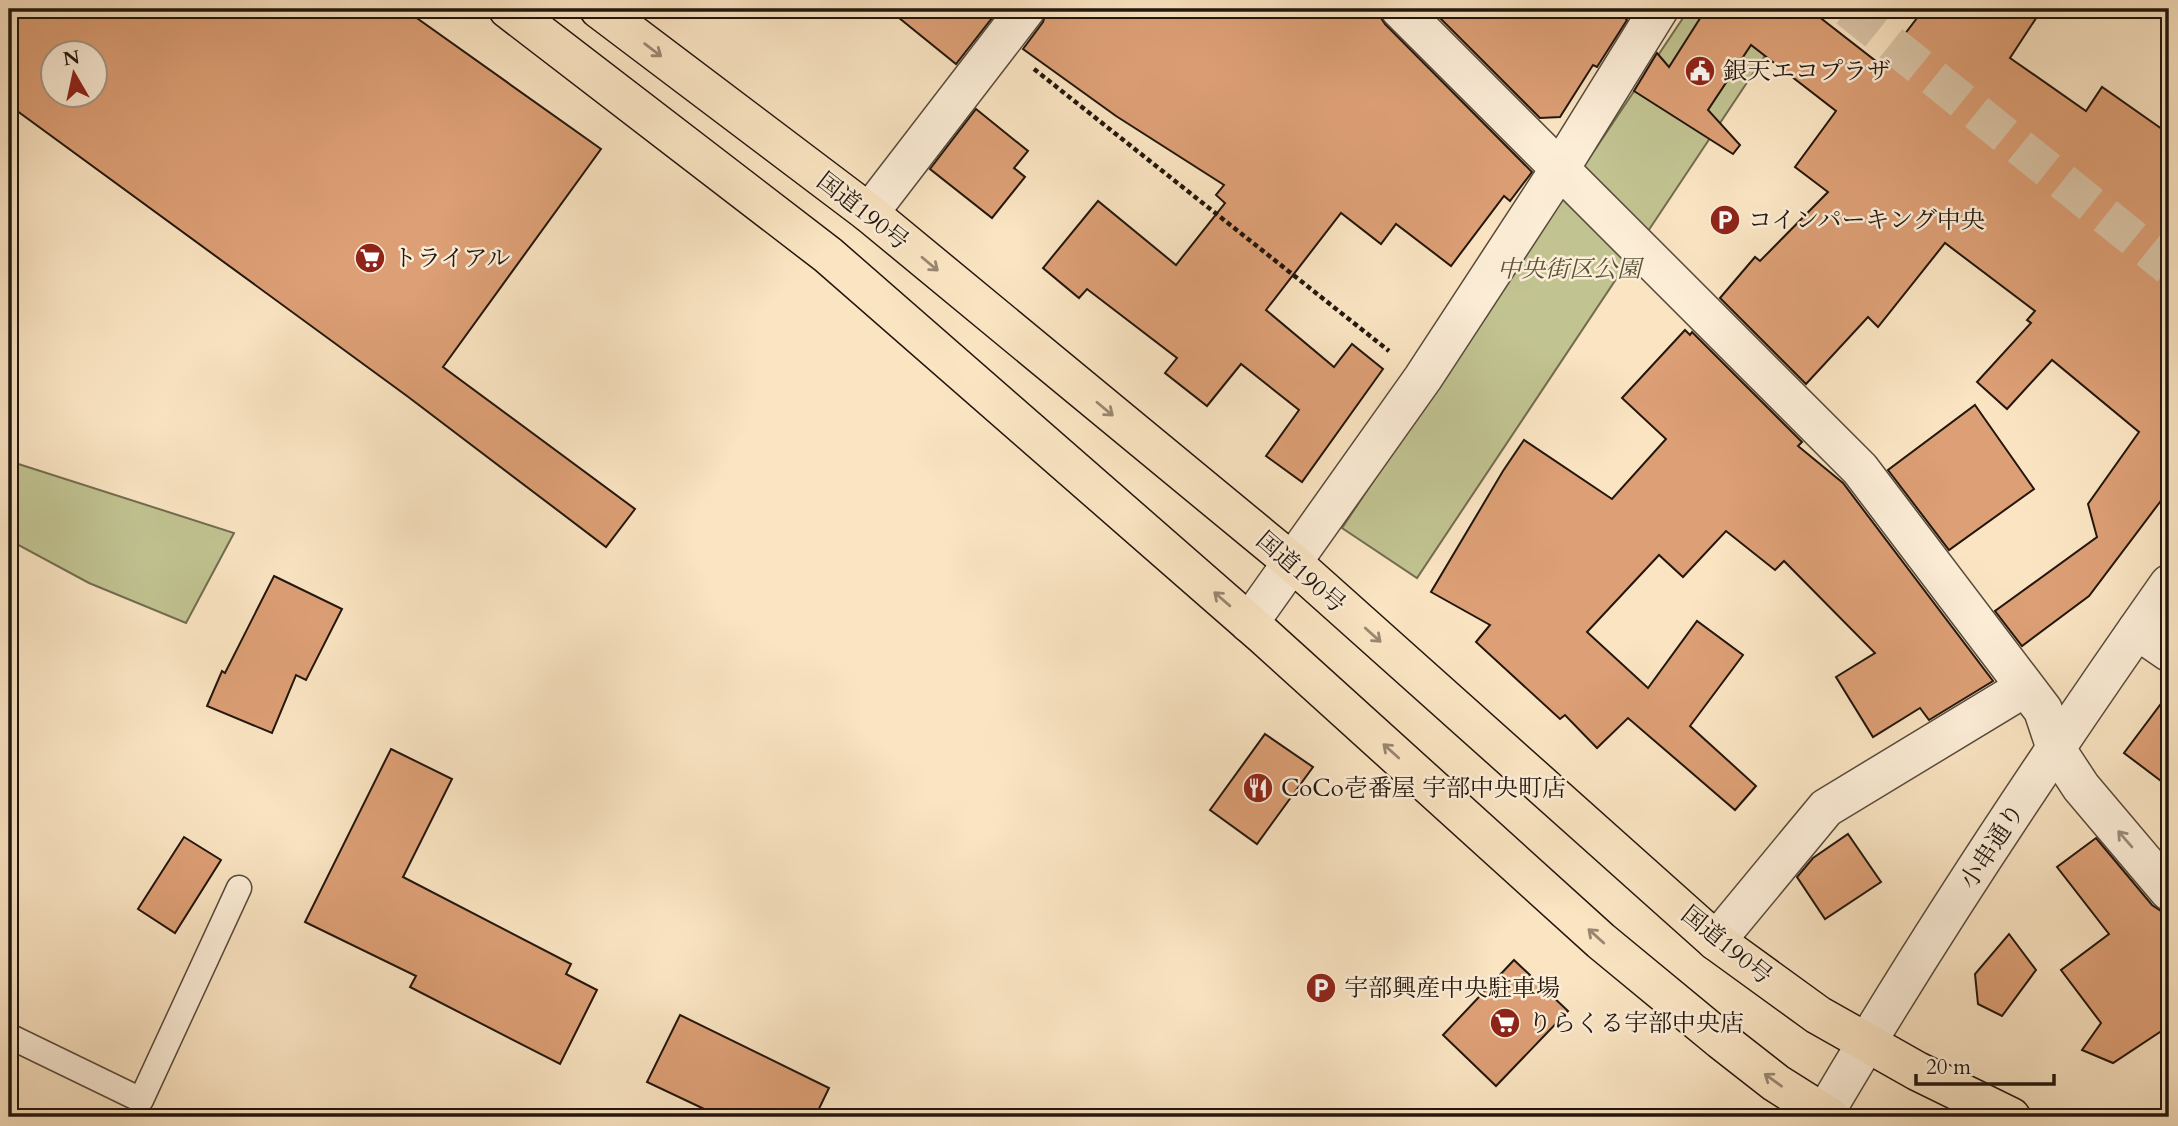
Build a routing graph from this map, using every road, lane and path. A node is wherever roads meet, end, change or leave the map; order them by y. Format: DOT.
graph roads {
  1 [pos="508,9"];
  2 [pos="598,9"];
  3 [pos="1026,9"];
  4 [pos="1400,9"];
  5 [pos="1659,9"];
  6 [pos="1002,43"];
  7 [pos="1561,167"];
  8 [pos="869,213"];
  9 [pos="1423,378"];
  10 [pos="1293,563"];
  11 [pos="2169,584"];
  12 [pos="1250,623"];
  13 [pos="2137,630"];
  14 [pos="2169,652"];
  15 [pos="2024,688"];
  16 [pos="2056,749"];
  17 [pos="239,888"];
  18 [pos="2169,891"];
  19 [pos="1716,941"];
  20 [pos="9,1036"];
  21 [pos="1866,1042"];
  22 [pos="1827,1115"];
  23 [pos="2011,1117"];
  12 -- 1 [label="highway, one-way"];
  2 -- 8 [label="highway, 国道190号, one-way"];
  3 -- 6 [label="street"];
  4 -- 7 [label="street"];
  5 -- 7 [label="street"];
  6 -- 8 [label="street"];
  6 -- 9 [label="path"];
  7 -- 9 [label="street"];
  7 -- 15 [label="street"];
  8 -- 10 [label="highway, 国道190号, one-way"];
  9 -- 10 [label="street"];
  10 -- 12 [label="street"];
  10 -- 19 [label="highway, 国道190号, one-way"];
  11 -- 13 [label="street, 小串通り"];
  22 -- 12 [label="highway, one-way"];
  13 -- 14 [label="street"];
  13 -- 16 [label="street, 小串通り"];
  15 -- 16 [label="street"];
  15 -- 19 [label="street"];
  18 -- 16 [label="street, one-way"];
  16 -- 21 [label="street, 小串通り"];
  17 -- 20 [label="lane"];
  19 -- 21 [label="highway, 国道190号"];
  21 -- 22 [label="street, 小串通り"];
  21 -- 23 [label="highway, 国道190号"];
}
